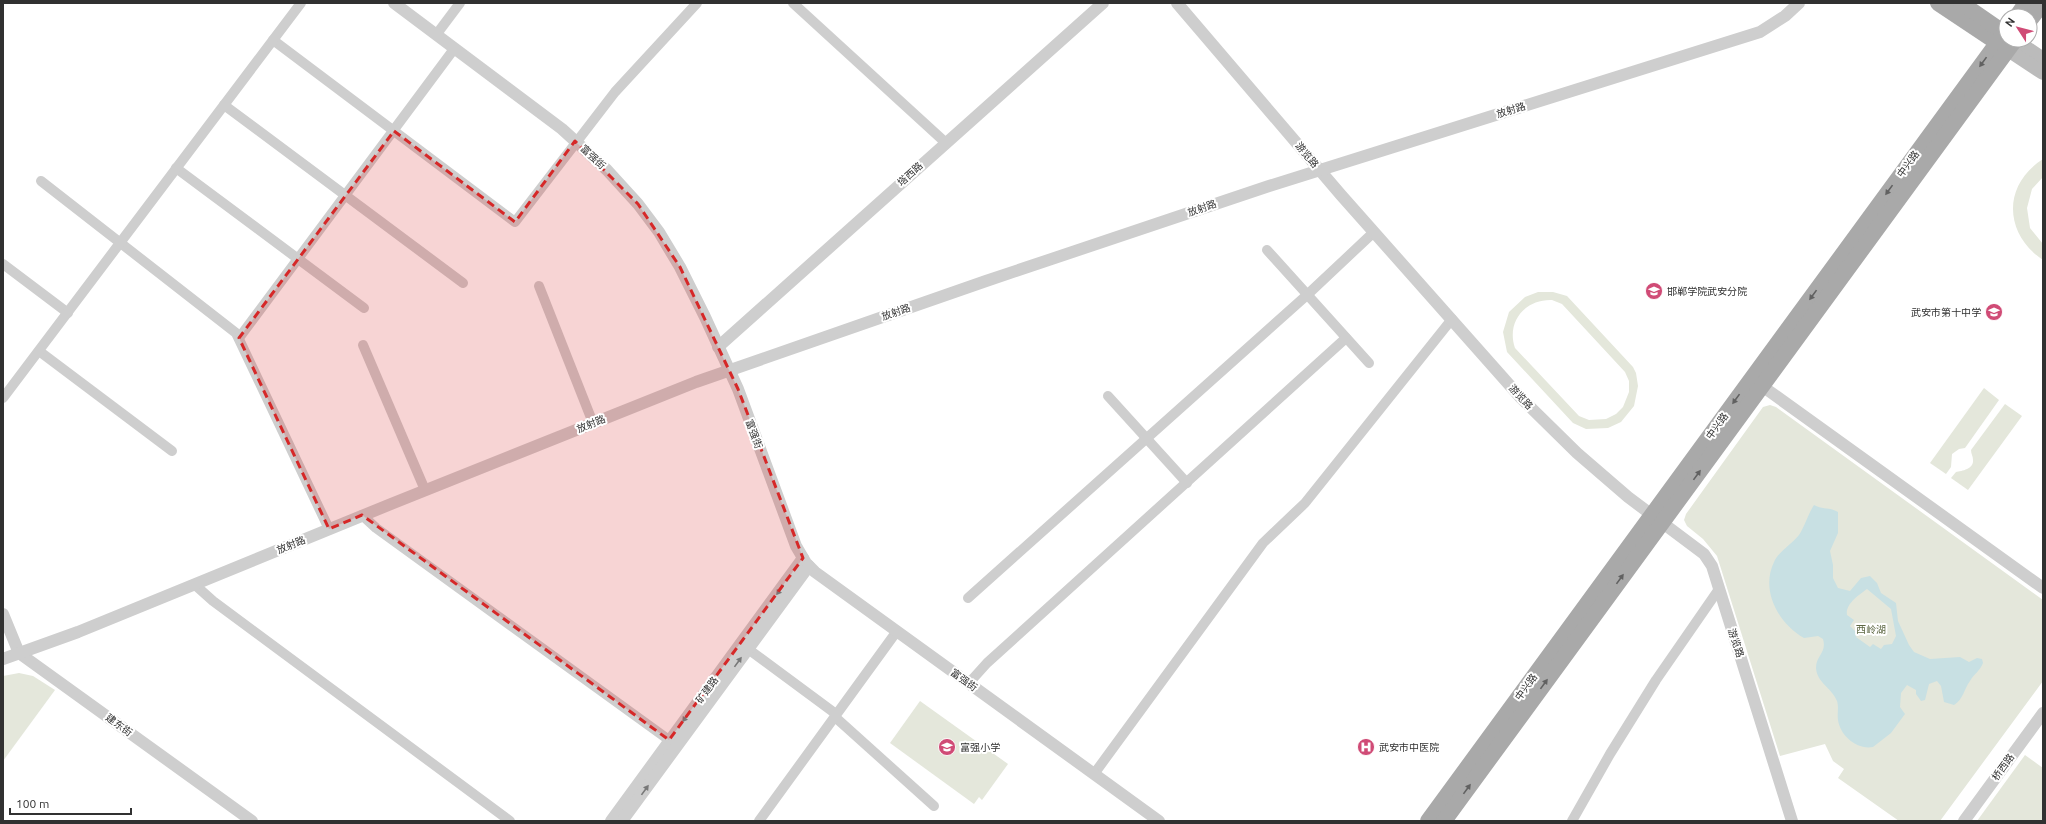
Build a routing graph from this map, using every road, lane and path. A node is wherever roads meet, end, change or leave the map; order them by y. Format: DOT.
graph roads {
  1 [pos="301,3"];
  2 [pos="394,3"];
  3 [pos="460,3"];
  4 [pos="697,3"];
  5 [pos="792,3"];
  6 [pos="1102,3"];
  7 [pos="1177,3"];
  8 [pos="1799,3"];
  9 [pos="1938,3"];
  10 [pos="1961,3"];
  11 [pos="1998,31"];
  12 [pos="1998,34"];
  13 [pos="436,35"];
  14 [pos="273,40"];
  15 [pos="2001,48"];
  16 [pos="2002,48"];
  17 [pos="2017,48"];
  18 [pos="2023,48"];
  19 [pos="454,49"];
  20 [pos="2043,60"];
  21 [pos="2043,73"];
  22 [pos="224,104"];
  23 [pos="394,131"];
  24 [pos="575,141"];
  25 [pos="946,143"];
  26 [pos="176,168"];
  27 [pos="1320,170"];
  28 [pos="41,181"];
  29 [pos="346,194"];
  30 [pos="1374,232"];
  31 [pos="120,242"];
  32 [pos="1267,250"];
  33 [pos="298,259"];
  34 [pos="3,264"];
  35 [pos="463,283"];
  36 [pos="539,286"];
  37 [pos="1307,295"];
  38 [pos="364,308"];
  39 [pos="68,313"];
  40 [pos="1452,319"];
  41 [pos="240,338"];
  42 [pos="1346,338"];
  43 [pos="363,346"];
  44 [pos="718,347"];
  45 [pos="39,351"];
  46 [pos="1369,363"];
  47 [pos="729,371"];
  48 [pos="1762,386"];
  49 [pos="1108,396"];
  50 [pos="3,398"];
  51 [pos="593,423"];
  52 [pos="1146,439"];
  53 [pos="172,451"];
  54 [pos="1187,483"];
  55 [pos="425,490"];
  56 [pos="362,515"];
  57 [pos="1657,518"];
  58 [pos="329,529"];
  59 [pos="806,562"];
  60 [pos="194,584"];
  61 [pos="2043,588"];
  62 [pos="1719,589"];
  63 [pos="968,598"];
  64 [pos="3,614"];
  65 [pos="897,631"];
  66 [pos="748,649"];
  67 [pos="19,653"];
  68 [pos="3,659"];
  69 [pos="969,683"];
  70 [pos="2043,713"];
  71 [pos="836,716"];
  72 [pos="669,740"];
  73 [pos="1094,774"];
  74 [pos="934,806"];
  75 [pos="252,821"];
  76 [pos="510,821"];
  77 [pos="610,821"];
  78 [pos="622,821"];
  79 [pos="759,821"];
  80 [pos="1159,821"];
  81 [pos="1428,821"];
  82 [pos="1444,821"];
  83 [pos="1572,821"];
  84 [pos="1792,821"];
  85 [pos="1964,821"];
  1 -- 14 [label="street"];
  2 -- 13 [label="street, 富强街"];
  3 -- 13 [label="street"];
  4 -- 24 [label="street"];
  5 -- 25 [label="street"];
  6 -- 25 [label="street, 塔西路"];
  7 -- 27 [label="street, 游览路"];
  8 -- 27 [label="street, 放射路"];
  9 -- 12 [label="main road"];
  10 -- 11 [label="main road"];
  13 -- 19 [label="street, 富强街"];
  14 -- 22 [label="street"];
  14 -- 23 [label="street"];
  15 -- 57 [label="main road, 中兴路, one-way"];
  16 -- 48 [label="main road, 中兴路"];
  17 -- 21 [label="main road"];
  18 -- 20 [label="main road"];
  19 -- 23 [label="street"];
  19 -- 24 [label="street, 富强街"];
  22 -- 26 [label="street"];
  22 -- 29 [label="street"];
  23 -- 24 [label="street"];
  23 -- 29 [label="street"];
  24 -- 44 [label="street, 富强街"];
  25 -- 44 [label="street, 塔西路"];
  26 -- 31 [label="street"];
  26 -- 33 [label="street"];
  27 -- 30 [label="street, 游览路"];
  27 -- 47 [label="street, 放射路"];
  28 -- 31 [label="street"];
  29 -- 33 [label="street"];
  29 -- 35 [label="street"];
  30 -- 37 [label="street"];
  30 -- 40 [label="street, 游览路"];
  31 -- 39 [label="street"];
  31 -- 41 [label="street"];
  32 -- 37 [label="street"];
  33 -- 38 [label="street"];
  33 -- 41 [label="street"];
  34 -- 39 [label="street"];
  36 -- 51 [label="street"];
  37 -- 42 [label="street"];
  37 -- 52 [label="street"];
  39 -- 45 [label="street"];
  40 -- 57 [label="street, 游览路"];
  40 -- 73 [label="street"];
  41 -- 58 [label="street"];
  42 -- 46 [label="street"];
  42 -- 54 [label="street"];
  43 -- 55 [label="street"];
  44 -- 47 [label="street, 富强街"];
  45 -- 50 [label="street"];
  45 -- 53 [label="street"];
  47 -- 51 [label="street, 放射路"];
  47 -- 59 [label="street, 富强街"];
  57 -- 48 [label="main road, 中兴路, one-way"];
  48 -- 61 [label="street"];
  49 -- 52 [label="street"];
  51 -- 55 [label="street, 放射路"];
  52 -- 54 [label="street"];
  52 -- 63 [label="street"];
  54 -- 69 [label="street"];
  55 -- 56 [label="street, 放射路"];
  56 -- 58 [label="street, 放射路"];
  56 -- 72 [label="street"];
  57 -- 62 [label="street, 游览路"];
  57 -- 81 [label="main road, 中兴路"];
  82 -- 57 [label="main road, 中兴路, one-way"];
  58 -- 60 [label="street, 放射路"];
  59 -- 65 [label="street, 富强街"];
  59 -- 66 [label="street, 矿建路"];
  59 -- 72 [label="street, 矿建路, one-way"];
  60 -- 67 [label="street, 放射路"];
  60 -- 76 [label="street"];
  62 -- 83 [label="street"];
  62 -- 84 [label="street, 游览路"];
  64 -- 67 [label="street"];
  65 -- 69 [label="street, 富强街"];
  65 -- 71 [label="street"];
  66 -- 71 [label="street"];
  78 -- 66 [label="street, 矿建路, one-way"];
  67 -- 68 [label="street, 放射路"];
  67 -- 75 [label="street, 建东街"];
  69 -- 73 [label="street, 富强街"];
  70 -- 85 [label="street, 桥西路"];
  71 -- 74 [label="street"];
  71 -- 79 [label="street"];
  72 -- 77 [label="street, 矿建路"];
  73 -- 80 [label="street, 富强街"];
}
